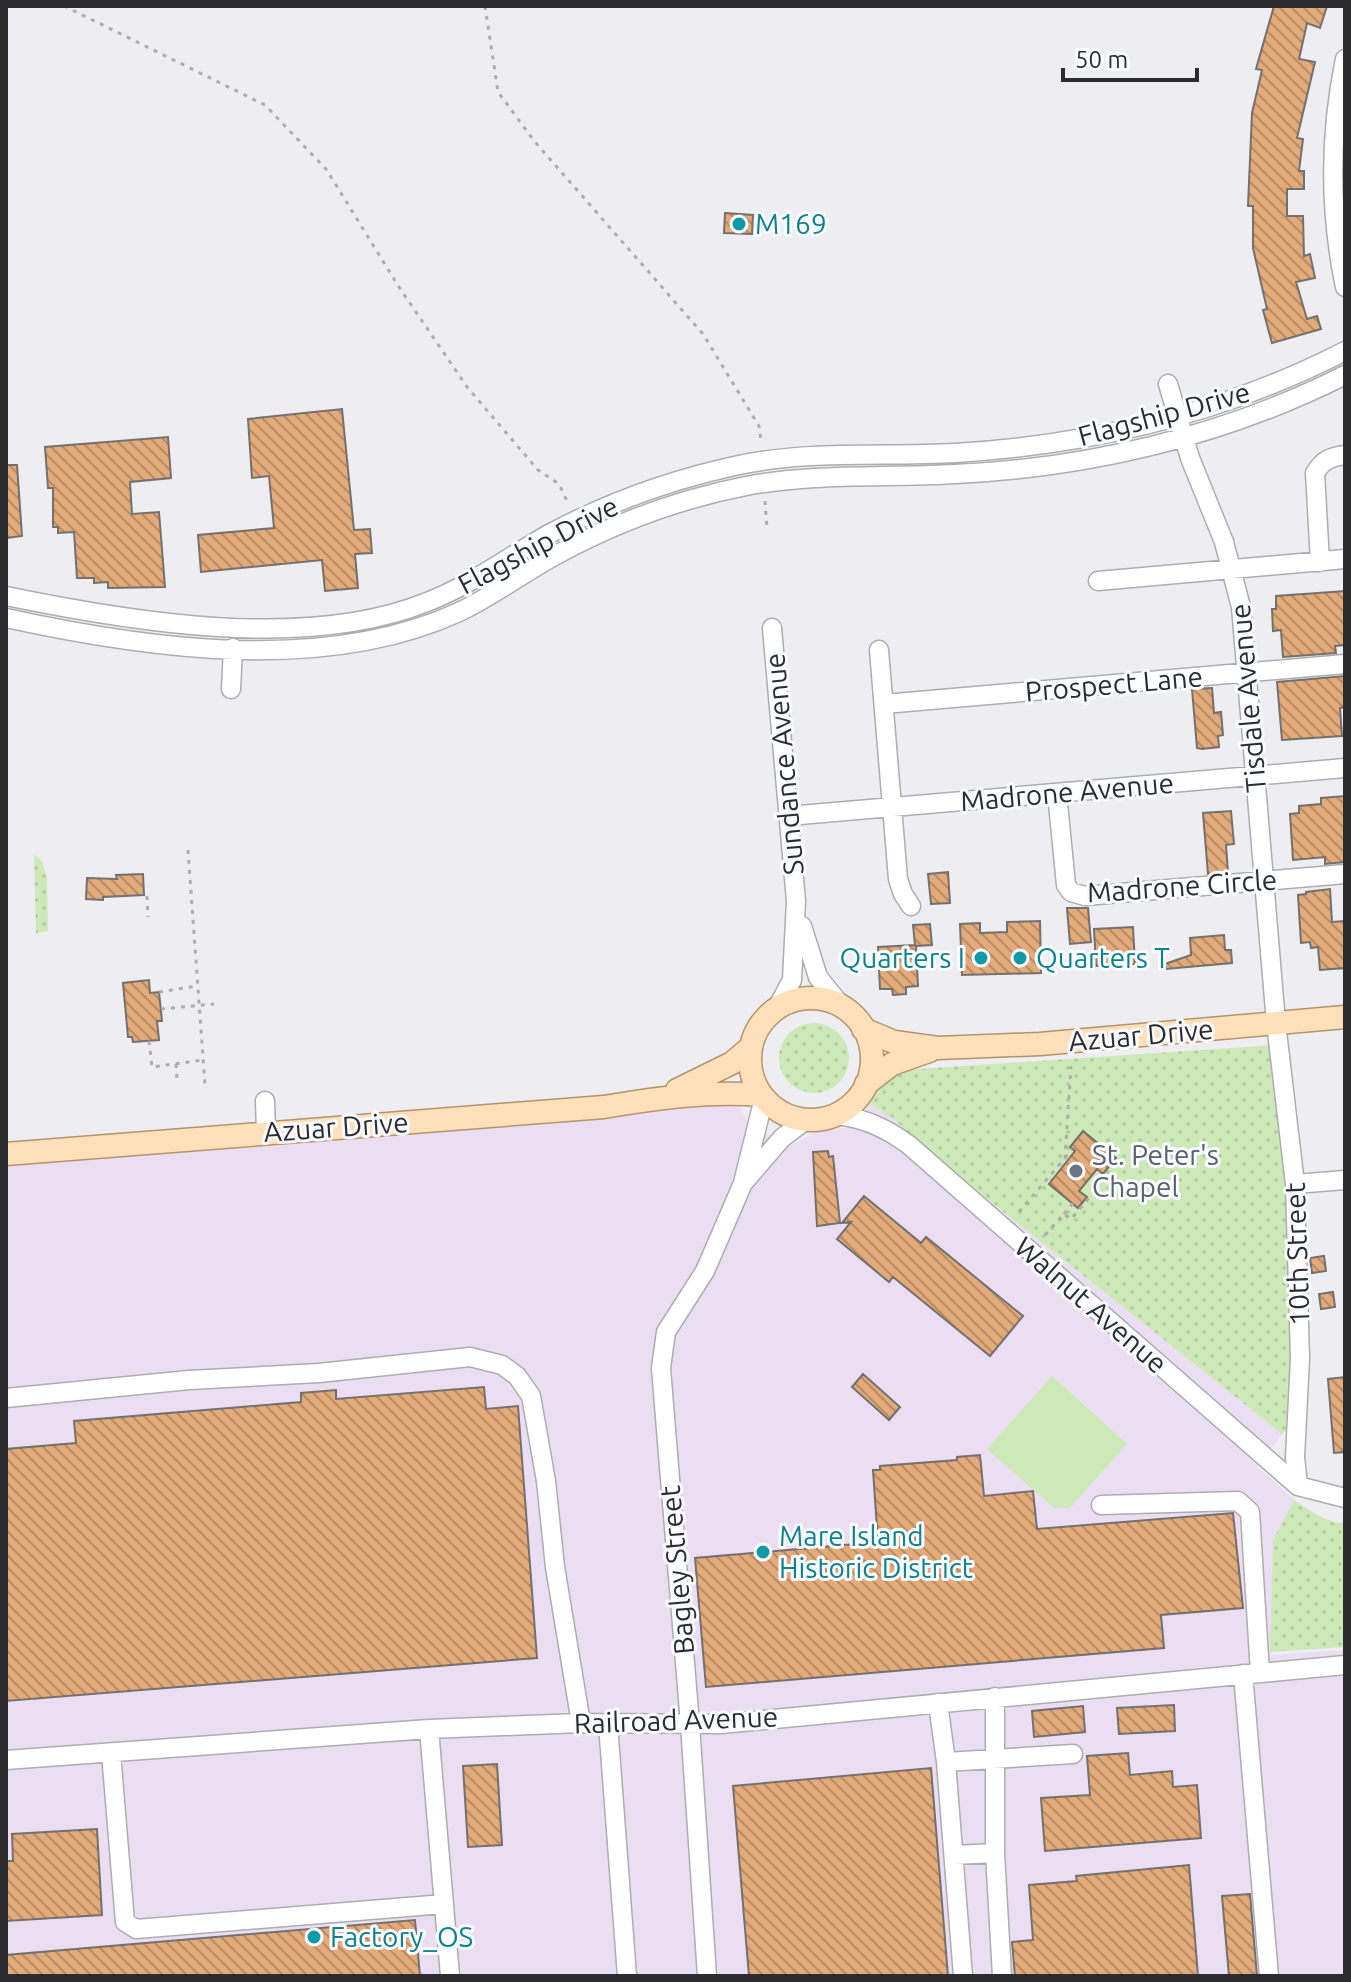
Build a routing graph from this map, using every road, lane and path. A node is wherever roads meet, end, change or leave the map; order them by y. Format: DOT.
graph roads {
  1 [pos="64,6"];
  2 [pos="485,6"];
  3 [pos="1345,59"];
  4 [pos="1345,287"];
  5 [pos="1345,351"];
  6 [pos="1345,375"];
  7 [pos="1168,384"];
  8 [pos="1177,417"];
  9 [pos="759,426"];
  10 [pos="1184,438"];
  11 [pos="1345,455"];
  12 [pos="576,520"];
  13 [pos="1345,559"];
  14 [pos="1320,562"];
  15 [pos="1233,569"];
  16 [pos="1098,581"];
  17 [pos="6,596"];
  18 [pos="6,618"];
  19 [pos="772,628"];
  20 [pos="233,648"];
  21 [pos="879,650"];
  22 [pos="1345,664"];
  23 [pos="1247,673"];
  24 [pos="231,689"];
  25 [pos="884,704"];
  26 [pos="1345,768"];
  27 [pos="1255,776"];
  28 [pos="1057,793"];
  29 [pos="892,807"];
  30 [pos="788,816"];
  31 [pos="188,850"];
  32 [pos="1345,874"];
  33 [pos="1264,881"];
  34 [pos="147,896"];
  35 [pos="796,901"];
  36 [pos="911,906"];
  37 [pos="148,917"];
  38 [pos="197,986"];
  39 [pos="159,992"];
  40 [pos="214,1004"];
  41 [pos="199,1005"];
  42 [pos="777,1008"];
  43 [pos="843,1008"];
  44 [pos="161,1009"];
  45 [pos="1345,1017"];
  46 [pos="1276,1023"];
  47 [pos="863,1029"];
  48 [pos="149,1041"];
  49 [pos="751,1047"];
  50 [pos="938,1048"];
  51 [pos="203,1060"];
  52 [pos="176,1064"];
  53 [pos="1071,1066"];
  54 [pos="177,1078"];
  55 [pos="866,1084"];
  56 [pos="205,1085"];
  57 [pos="665,1096"];
  58 [pos="762,1097"];
  59 [pos="265,1101"];
  60 [pos="836,1115"];
  61 [pos="806,1120"];
  62 [pos="266,1133"];
  63 [pos="1072,1149"];
  64 [pos="6,1154"];
  65 [pos="1065,1158"];
  66 [pos="1345,1180"];
  67 [pos="743,1183"];
  68 [pos="1295,1184"];
  69 [pos="1089,1198"];
  70 [pos="1073,1203"];
  71 [pos="1019,1212"];
  72 [pos="1064,1214"];
  73 [pos="1045,1235"];
  74 [pos="6,1398"];
  75 [pos="1298,1486"];
  76 [pos="1345,1498"];
  77 [pos="1101,1505"];
  78 [pos="1345,1665"];
  79 [pos="1252,1674"];
  80 [pos="995,1697"];
  81 [pos="938,1703"];
  82 [pos="581,1723"];
  83 [pos="608,1724"];
  84 [pos="690,1724"];
  85 [pos="429,1729"];
  86 [pos="111,1753"];
  87 [pos="1073,1754"];
  88 [pos="997,1759"];
  89 [pos="6,1760"];
  90 [pos="946,1762"];
  91 [pos="995,1853"];
  92 [pos="954,1855"];
  93 [pos="444,1904"];
  94 [pos="450,1976"];
  95 [pos="627,1976"];
  96 [pos="707,1976"];
  97 [pos="963,1976"];
  98 [pos="1002,1976"];
  99 [pos="1269,1976"];
  1 -- 12 [label="path"];
  2 -- 9 [label="path"];
  3 -- 4 [label="street"];
  5 -- 8 [label="street, Flagship Drive"];
  6 -- 10 [label="street, Flagship Drive"];
  7 -- 8 [label="street, Tisdale Avenue"];
  8 -- 10 [label="street, Tisdale Avenue"];
  8 -- 12 [label="street, Flagship Drive"];
  10 -- 15 [label="street, Tisdale Avenue"];
  10 -- 20 [label="street, Flagship Drive"];
  11 -- 14 [label="street"];
  12 -- 17 [label="street, Flagship Drive"];
  13 -- 14 [label="street"];
  14 -- 15 [label="street"];
  15 -- 16 [label="street"];
  15 -- 23 [label="street, Tisdale Avenue"];
  18 -- 20 [label="street, Flagship Drive"];
  19 -- 30 [label="street, Sundance Avenue"];
  20 -- 24 [label="street"];
  21 -- 25 [label="street"];
  22 -- 23 [label="street, Prospect Lane"];
  23 -- 25 [label="street, Prospect Lane"];
  23 -- 27 [label="street, Tisdale Avenue"];
  25 -- 29 [label="street"];
  26 -- 27 [label="street, Madrone Avenue"];
  27 -- 28 [label="street, Madrone Avenue"];
  27 -- 33 [label="street, Tisdale Avenue"];
  28 -- 29 [label="street, Madrone Avenue"];
  28 -- 33 [label="street, Madrone Circle"];
  29 -- 30 [label="street, Madrone Avenue"];
  29 -- 36 [label="street"];
  30 -- 35 [label="street, Sundance Avenue"];
  31 -- 38 [label="path"];
  32 -- 33 [label="street, Madrone Circle"];
  33 -- 46 [label="street, Tisdale Avenue"];
  34 -- 37 [label="path"];
  35 -- 42 [label="street, Sundance Avenue"];
  35 -- 43 [label="street, Sundance Avenue"];
  38 -- 39 [label="path"];
  38 -- 41 [label="path"];
  40 -- 41 [label="path"];
  41 -- 44 [label="path"];
  41 -- 51 [label="path"];
  42 -- 43 [label="main road"];
  42 -- 49 [label="main road"];
  43 -- 47 [label="main road"];
  45 -- 46 [label="main road, Azuar Drive"];
  46 -- 50 [label="main road, Azuar Drive"];
  46 -- 68 [label="street, 10th Street"];
  47 -- 50 [label="main road, Azuar Drive"];
  47 -- 55 [label="main road"];
  48 -- 52 [label="path"];
  49 -- 57 [label="main road, Azuar Drive"];
  49 -- 58 [label="main road"];
  50 -- 55 [label="main road, Azuar Drive"];
  51 -- 52 [label="path"];
  51 -- 56 [label="path"];
  52 -- 54 [label="path"];
  53 -- 65 [label="path"];
  55 -- 60 [label="main road"];
  57 -- 58 [label="main road, Azuar Drive"];
  57 -- 62 [label="main road, Azuar Drive"];
  58 -- 61 [label="main road"];
  58 -- 67 [label="street, Bagley Street"];
  59 -- 62 [label="street"];
  60 -- 61 [label="main road"];
  60 -- 75 [label="street, Walnut Avenue"];
  61 -- 67 [label="street, Bagley Street"];
  62 -- 64 [label="main road, Azuar Drive"];
  63 -- 65 [label="path"];
  65 -- 71 [label="path"];
  66 -- 68 [label="street"];
  67 -- 84 [label="street, Bagley Street"];
  68 -- 75 [label="street, 10th Street"];
  69 -- 72 [label="path"];
  70 -- 72 [label="path"];
  72 -- 73 [label="path"];
  74 -- 82 [label="street"];
  75 -- 76 [label="street, Walnut Avenue"];
  77 -- 79 [label="street"];
  78 -- 79 [label="street, Railroad Avenue"];
  79 -- 80 [label="street, Railroad Avenue"];
  79 -- 99 [label="street"];
  80 -- 81 [label="street, Railroad Avenue"];
  80 -- 88 [label="street"];
  81 -- 84 [label="street, Railroad Avenue"];
  81 -- 90 [label="street"];
  82 -- 83 [label="street, Railroad Avenue"];
  82 -- 85 [label="street, Railroad Avenue"];
  83 -- 84 [label="street, Railroad Avenue"];
  83 -- 95 [label="street"];
  84 -- 96 [label="street, Bagley Street"];
  85 -- 86 [label="street, Railroad Avenue"];
  85 -- 93 [label="street"];
  86 -- 89 [label="street, Railroad Avenue"];
  86 -- 93 [label="street"];
  87 -- 88 [label="street"];
  88 -- 90 [label="street"];
  88 -- 91 [label="street"];
  90 -- 92 [label="street"];
  91 -- 92 [label="street"];
  91 -- 98 [label="street"];
  92 -- 97 [label="street"];
  93 -- 94 [label="street"];
}
